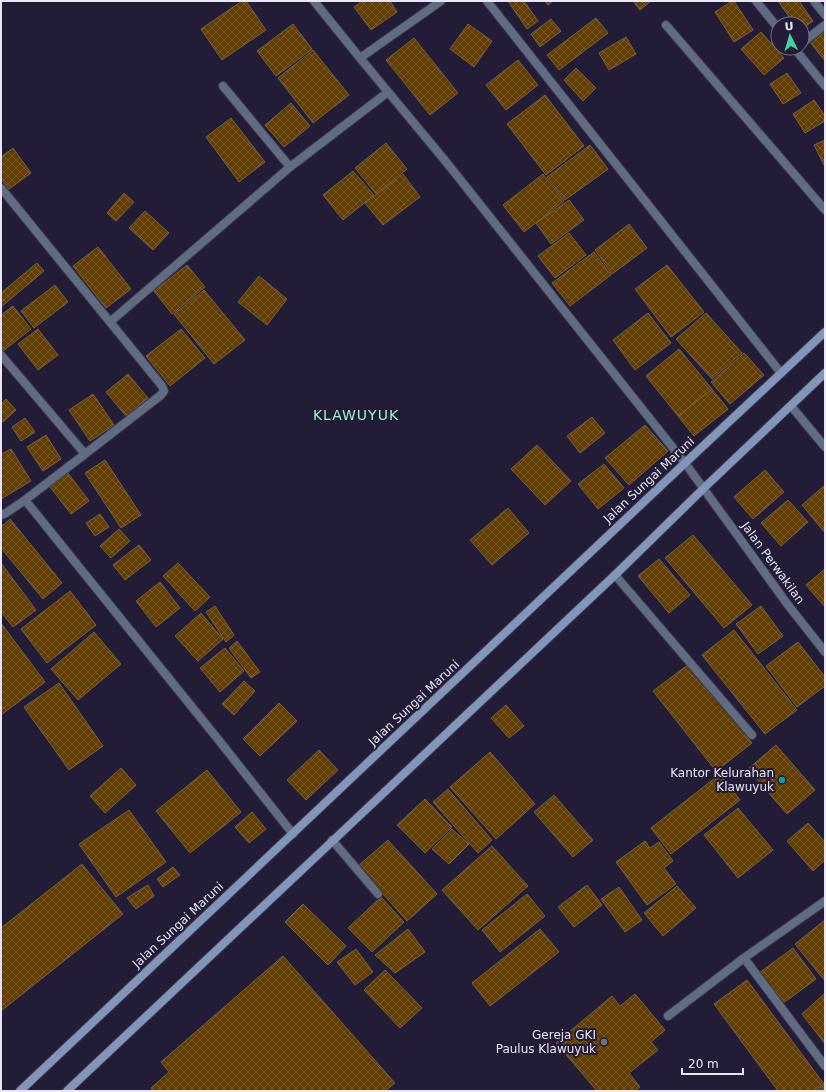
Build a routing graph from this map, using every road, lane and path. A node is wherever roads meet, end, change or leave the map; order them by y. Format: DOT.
graph roads {
  1 [pos="314,1"];
  2 [pos="441,1"];
  3 [pos="488,1"];
  4 [pos="756,1"];
  5 [pos="814,1"];
  6 [pos="825,15"];
  7 [pos="770,18"];
  8 [pos="825,25"];
  9 [pos="666,26"];
  10 [pos="810,37"];
  11 [pos="801,56"];
  12 [pos="360,58"];
  13 [pos="224,86"];
  14 [pos="825,86"];
  15 [pos="388,92"];
  16 [pos="290,167"];
  17 [pos="1,188"];
  18 [pos="825,210"];
  19 [pos="110,322"];
  20 [pos="825,332"];
  21 [pos="1,355"];
  22 [pos="825,373"];
  23 [pos="781,374"];
  24 [pos="791,406"];
  25 [pos="825,447"];
  26 [pos="85,454"];
  27 [pos="685,463"];
  28 [pos="704,488"];
  29 [pos="25,500"];
  30 [pos="1,515"];
  31 [pos="615,575"];
  32 [pos="825,652"];
  33 [pos="752,735"];
  34 [pos="293,834"];
  35 [pos="332,840"];
  36 [pos="378,894"];
  37 [pos="825,901"];
  38 [pos="744,958"];
  39 [pos="668,1016"];
  40 [pos="825,1066"];
  41 [pos="20,1091"];
  42 [pos="67,1091"];
  1 -- 12 [label="street, Jalan Perwakilan"];
  2 -- 12 [label="street"];
  3 -- 23 [label="street"];
  4 -- 7 [label="street"];
  5 -- 6 [label="street"];
  8 -- 10 [label="street"];
  9 -- 18 [label="street"];
  11 -- 14 [label="street"];
  12 -- 15 [label="street, Jalan Perwakilan"];
  13 -- 16 [label="street"];
  15 -- 16 [label="street"];
  15 -- 27 [label="street, Jalan Perwakilan"];
  16 -- 19 [label="street"];
  17 -- 19 [label="street"];
  19 -- 26 [label="street"];
  20 -- 23 [label="main road, Jalan Sungai Maruni"];
  21 -- 26 [label="street"];
  22 -- 24 [label="main road"];
  23 -- 27 [label="main road, Jalan Sungai Maruni"];
  24 -- 25 [label="street"];
  24 -- 28 [label="main road"];
  26 -- 29 [label="street"];
  27 -- 28 [label="street, Jalan Perwakilan"];
  27 -- 34 [label="main road, Jalan Sungai Maruni"];
  28 -- 31 [label="main road"];
  28 -- 32 [label="street, Jalan Perwakilan"];
  29 -- 30 [label="street"];
  29 -- 34 [label="street"];
  31 -- 33 [label="street"];
  31 -- 35 [label="main road"];
  34 -- 41 [label="main road, Jalan Sungai Maruni"];
  35 -- 36 [label="street"];
  35 -- 42 [label="main road"];
  37 -- 38 [label="street"];
  38 -- 39 [label="street"];
  38 -- 40 [label="street"];
}
